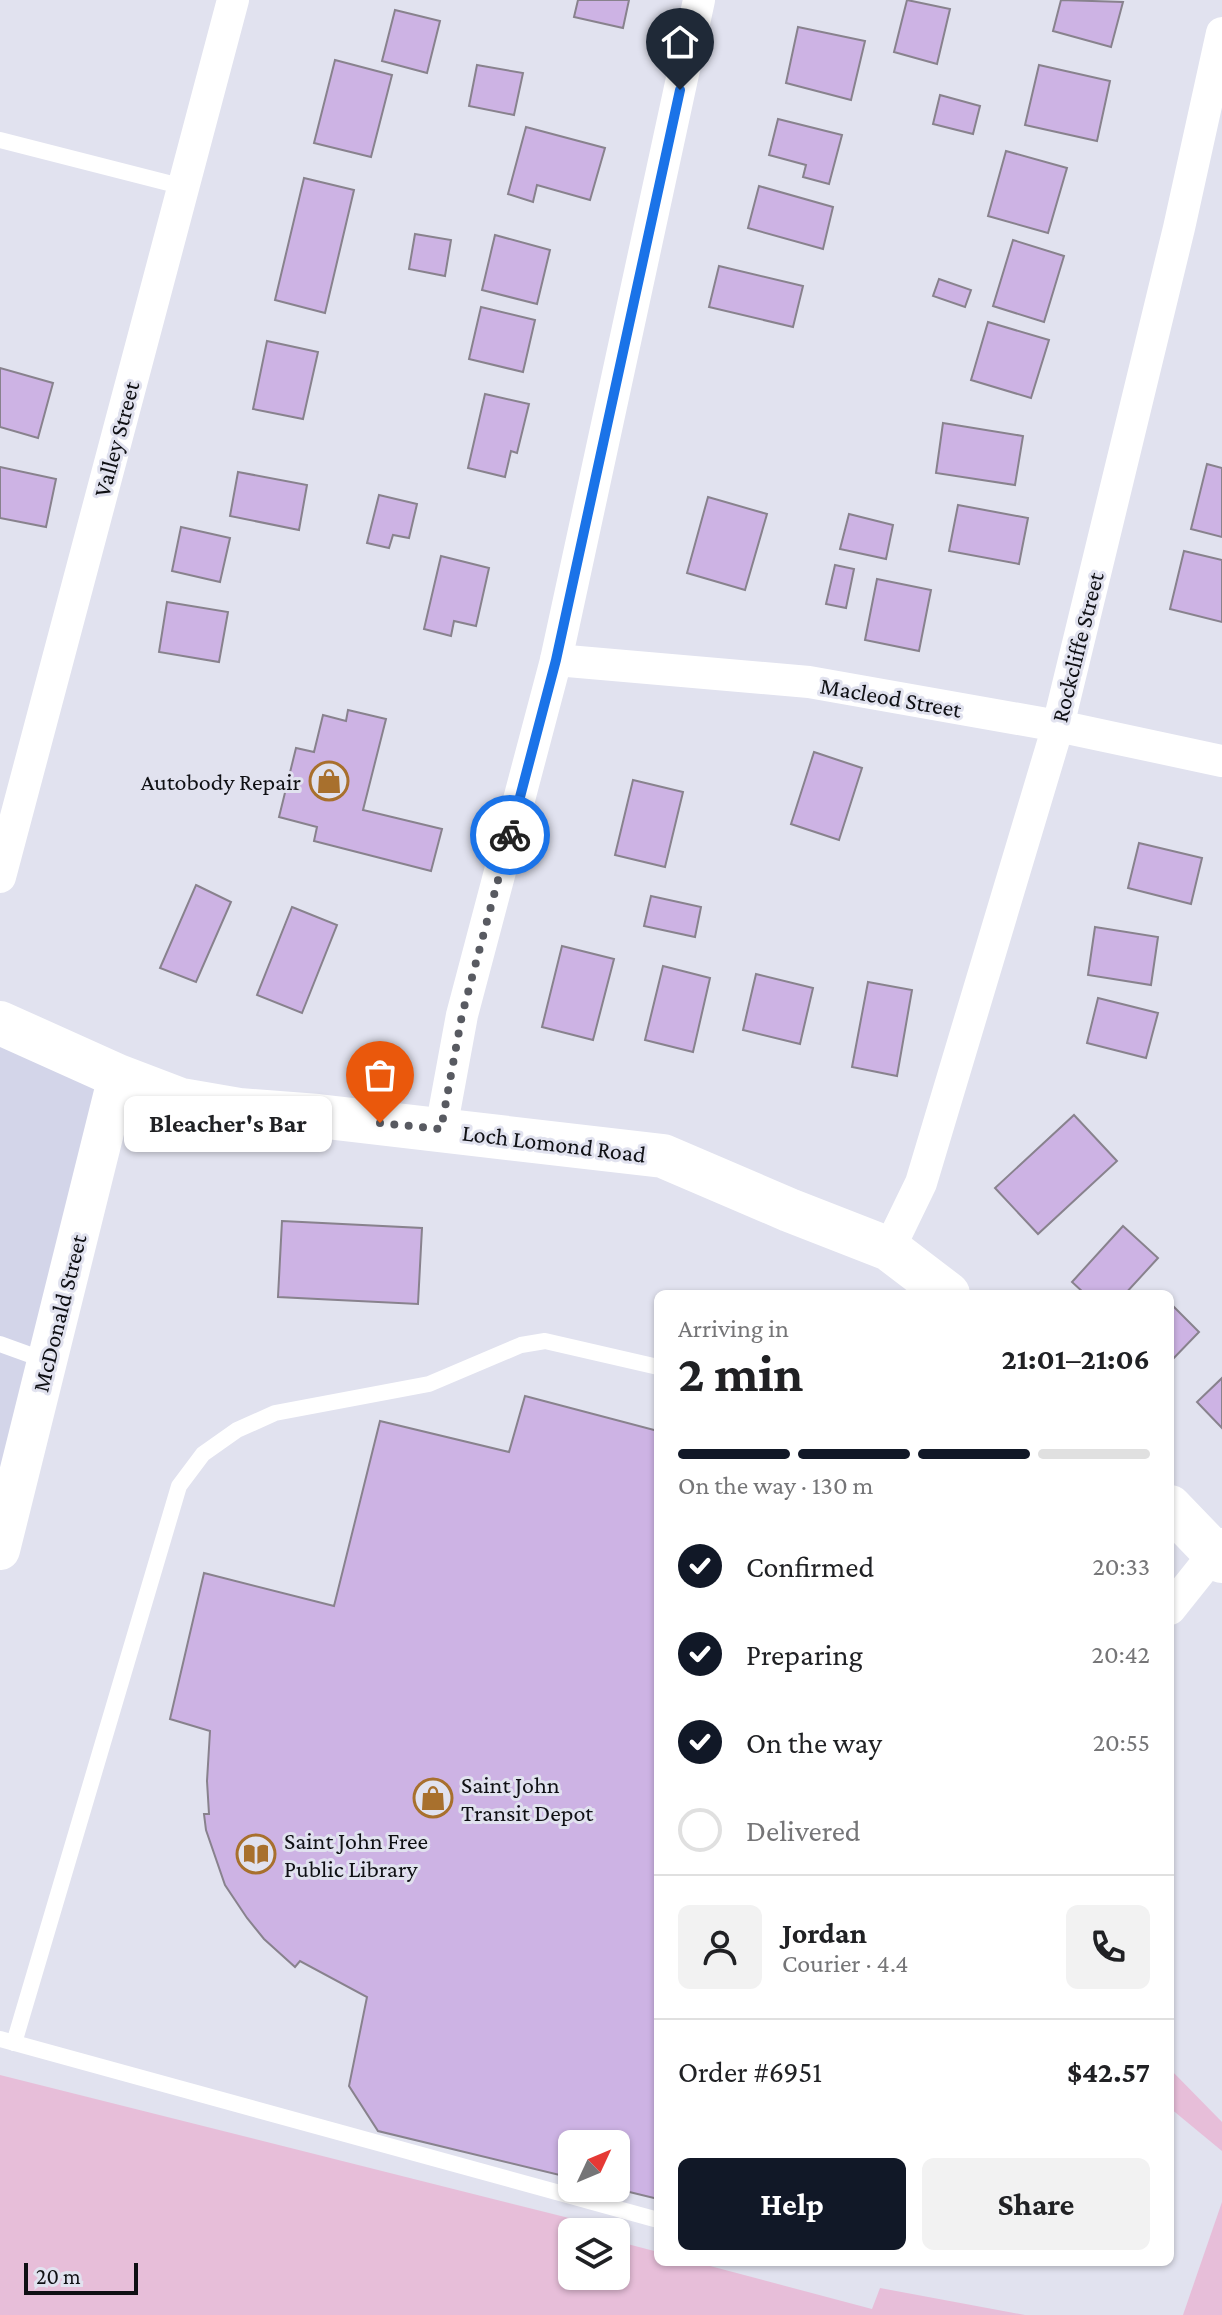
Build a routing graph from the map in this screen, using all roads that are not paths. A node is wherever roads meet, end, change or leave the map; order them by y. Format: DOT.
graph roads {
  1 [pos="233,0"];
  2 [pos="699,0"];
  3 [pos="1222,33"];
  4 [pos="0,140"];
  5 [pos="184,187"];
  6 [pos="556,660"];
  7 [pos="1058,726"];
  8 [pos="1222,761"];
  9 [pos="0,877"];
  10 [pos="0,1023"];
  11 [pos="118,1076"];
  12 [pos="441,1129"];
  13 [pos="889,1249"];
  14 [pos="943,1290"];
  15 [pos="0,1344"];
  16 [pos="47,1361"];
  17 [pos="654,1366"];
  18 [pos="1174,1511"];
  19 [pos="0,1550"];
  20 [pos="1219,1553"];
  21 [pos="1174,1604"];
  22 [pos="7,2041"];
  23 [pos="654,2219"];
  1 -- 5 [label="street, Valley Street"];
  2 -- 6 [label="street"];
  3 -- 7 [label="street, Rockcliffe Street"];
  4 -- 5 [label="lane"];
  5 -- 9 [label="street, Valley Street"];
  6 -- 7 [label="street, Macleod Street"];
  6 -- 12 [label="street"];
  7 -- 8 [label="street, Macleod Street"];
  7 -- 13 [label="street, Rockcliffe Street"];
  10 -- 11 [label="main road, Loch Lomond Road"];
  11 -- 12 [label="main road, Loch Lomond Road"];
  11 -- 16 [label="street, McDonald Street"];
  12 -- 13 [label="main road, Loch Lomond Road"];
  13 -- 14 [label="main road, Loch Lomond Road"];
  15 -- 16 [label="lane"];
  16 -- 19 [label="street, McDonald Street"];
  17 -- 22 [label="lane"];
  18 -- 20 [label="main road"];
  20 -- 21 [label="street"];
  22 -- 23 [label="lane"];
}
